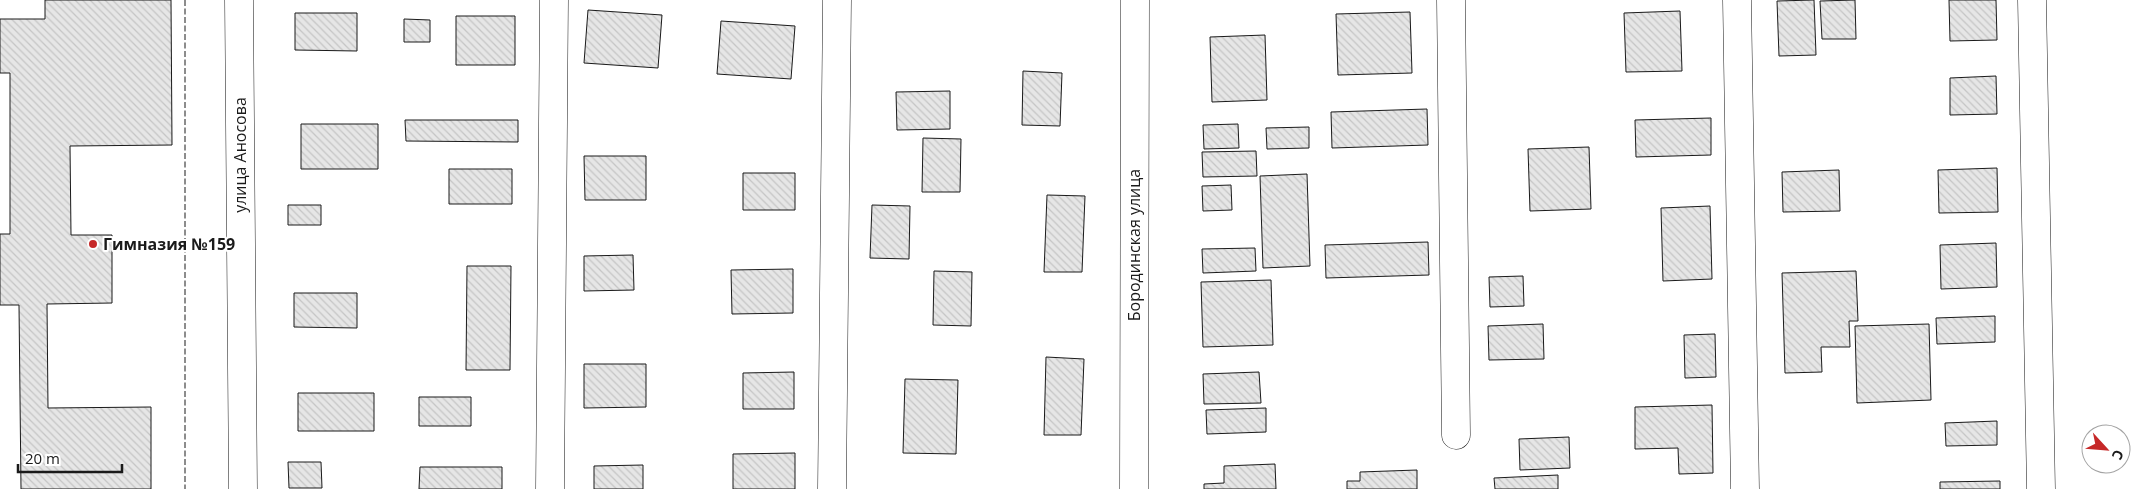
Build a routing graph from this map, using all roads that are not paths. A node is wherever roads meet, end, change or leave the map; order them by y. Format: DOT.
graph roads {
  1 [pos="239,0"];
  2 [pos="554,0"];
  3 [pos="837,0"];
  4 [pos="1135,0"];
  5 [pos="1451,0"];
  6 [pos="1737,0"];
  7 [pos="2032,0"];
  8 [pos="1456,435"];
  9 [pos="243,489"];
  10 [pos="550,489"];
  11 [pos="832,489"];
  12 [pos="1134,489"];
  13 [pos="1746,489"];
  14 [pos="2040,489"];
  1 -- 9 [label="street, улица Аносова"];
  2 -- 10 [label="street"];
  3 -- 11 [label="street"];
  4 -- 12 [label="street, Бородинская улица"];
  5 -- 8 [label="street"];
  6 -- 13 [label="street"];
  7 -- 14 [label="street"];
}
